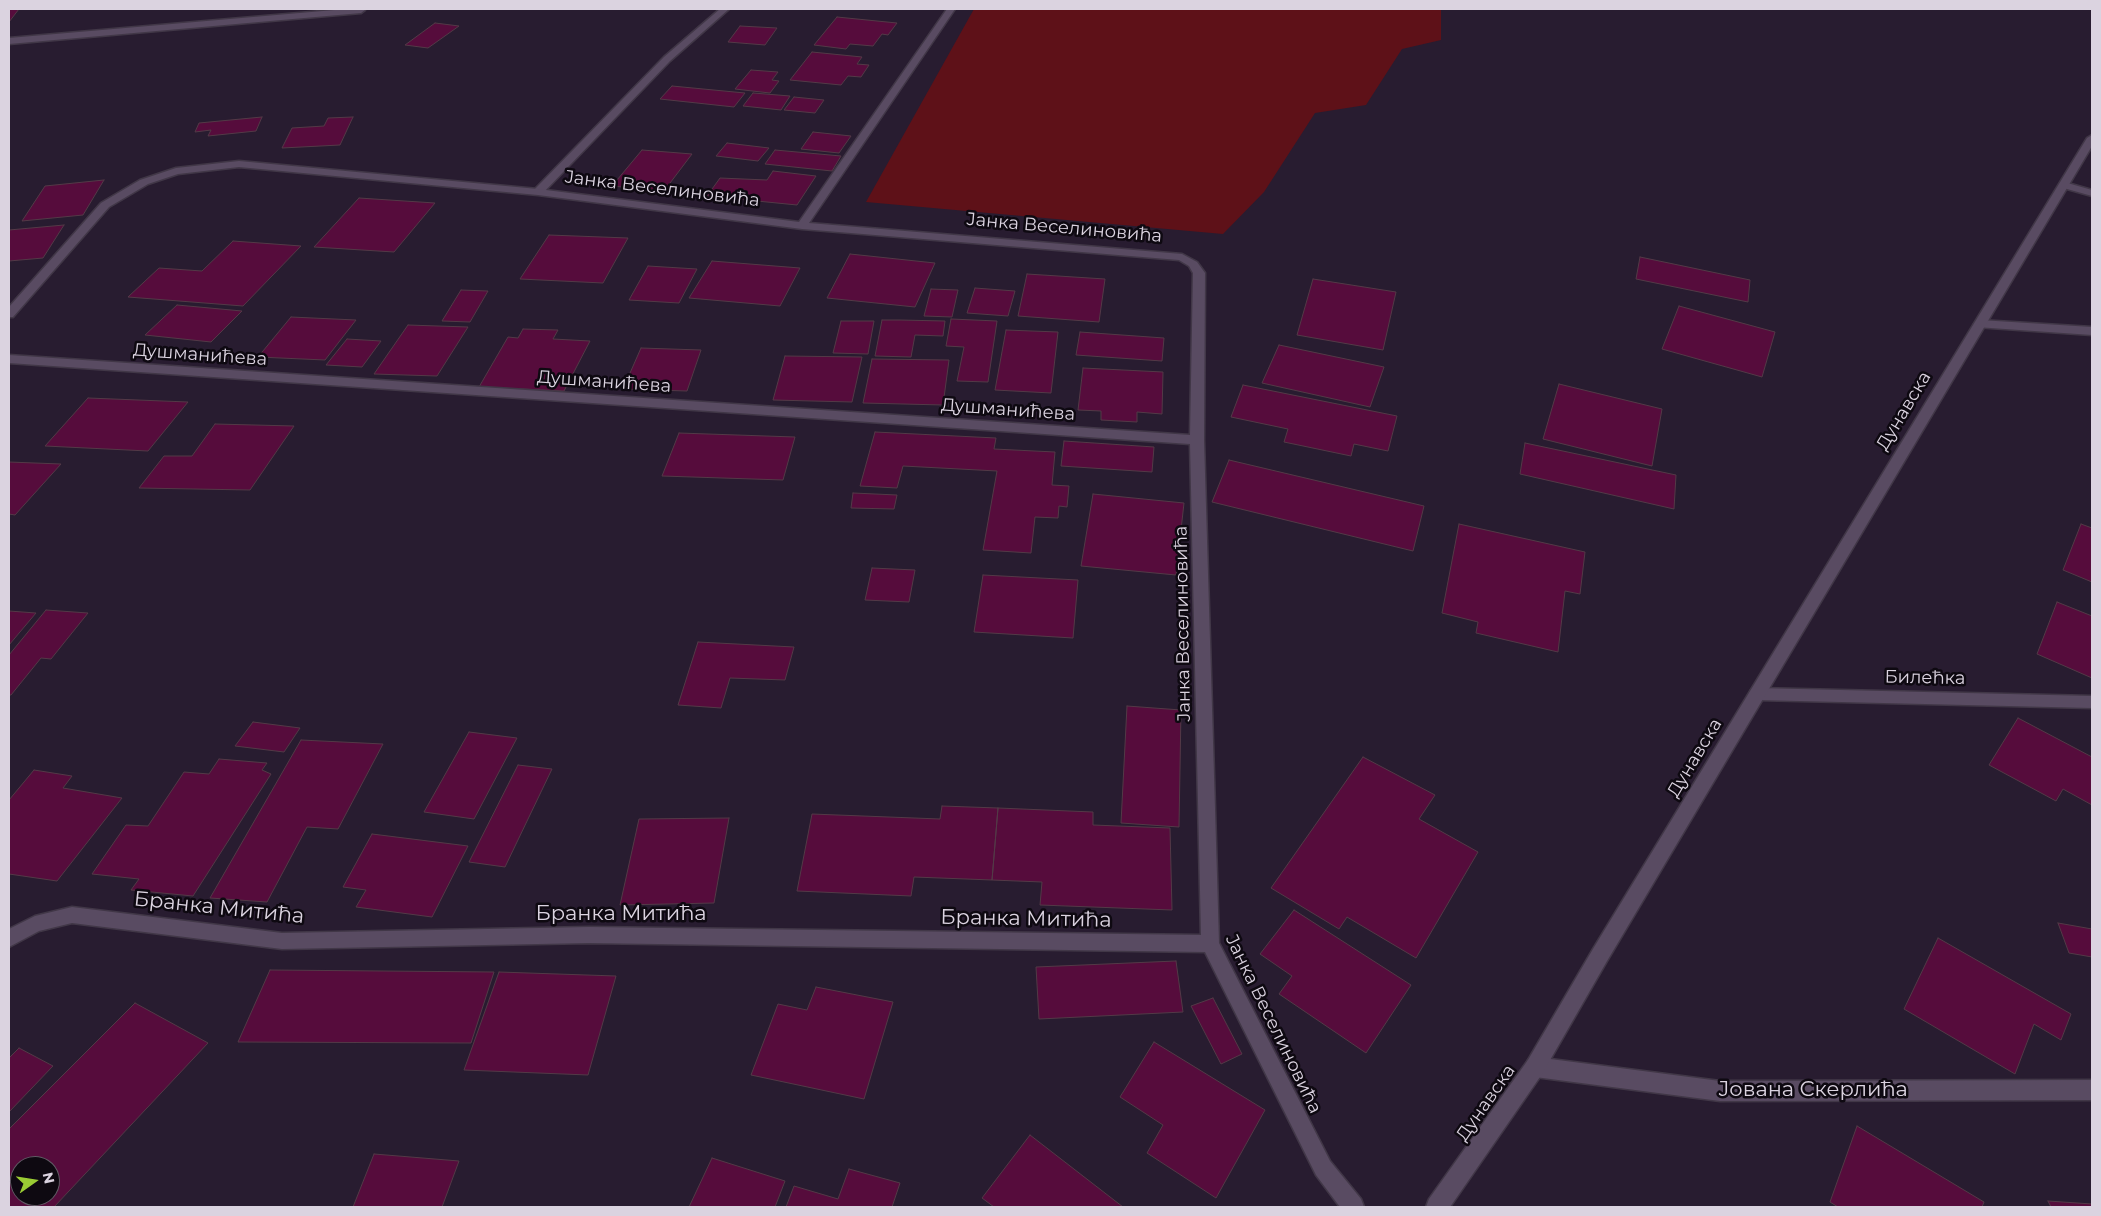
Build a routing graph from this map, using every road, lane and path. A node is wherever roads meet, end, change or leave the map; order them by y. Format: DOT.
graph roads {
  1 [pos="725,9"];
  2 [pos="951,9"];
  3 [pos="361,10"];
  4 [pos="9,41"];
  5 [pos="2092,138"];
  6 [pos="2064,185"];
  7 [pos="538,192"];
  8 [pos="2092,193"];
  9 [pos="802,226"];
  10 [pos="9,314"];
  11 [pos="1980,324"];
  12 [pos="2092,331"];
  13 [pos="9,359"];
  14 [pos="1197,440"];
  15 [pos="1757,694"];
  16 [pos="2092,702"];
  17 [pos="9,939"];
  18 [pos="1210,944"];
  19 [pos="1535,1067"];
  20 [pos="2092,1090"];
  21 [pos="1353,1207"];
  22 [pos="1437,1207"];
  1 -- 7 [label="street"];
  2 -- 9 [label="street"];
  3 -- 4 [label="street"];
  5 -- 6 [label="street, Дунавска"];
  6 -- 8 [label="street"];
  6 -- 11 [label="street, Дунавска"];
  7 -- 9 [label="street, Јанка Веселиновића"];
  7 -- 10 [label="street, Јанка Веселиновића"];
  9 -- 14 [label="street, Јанка Веселиновића"];
  11 -- 12 [label="street"];
  11 -- 15 [label="street, Дунавска"];
  13 -- 14 [label="street, Душманићева"];
  14 -- 18 [label="street, Јанка Веселиновића"];
  15 -- 16 [label="street, Билећка"];
  15 -- 19 [label="street, Дунавска"];
  17 -- 18 [label="street, Бранка Митића"];
  18 -- 21 [label="street, Јанка Веселиновића"];
  19 -- 20 [label="street, Јована Скерлића"];
  19 -- 22 [label="street, Дунавска"];
}
